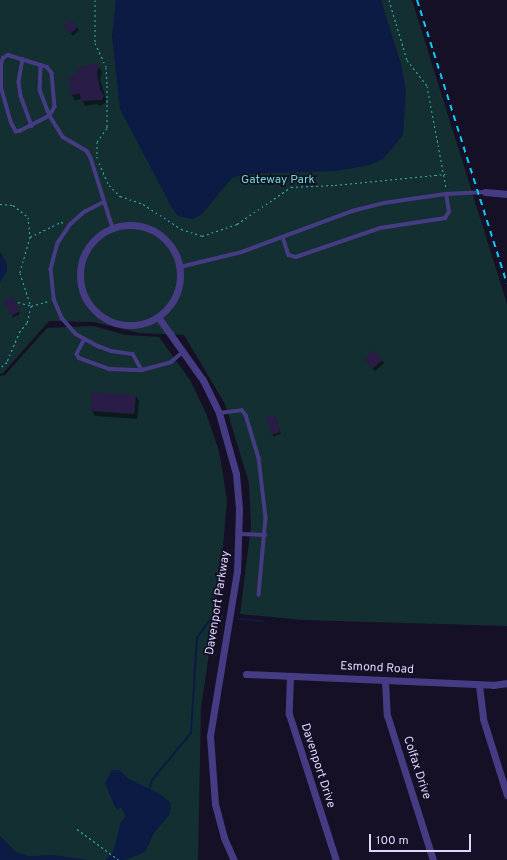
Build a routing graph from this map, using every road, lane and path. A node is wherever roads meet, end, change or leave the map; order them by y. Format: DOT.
graph roads {
  1 [pos="95,0"];
  2 [pos="389,0"];
  3 [pos="23,59"];
  4 [pos="41,65"];
  5 [pos="50,116"];
  6 [pos="32,126"];
  7 [pos="445,174"];
  8 [pos="485,192"];
  9 [pos="446,194"];
  10 [pos="507,194"];
  11 [pos="103,203"];
  12 [pos="0,204"];
  13 [pos="71,224"];
  14 [pos="113,228"];
  15 [pos="30,237"];
  16 [pos="283,237"];
  17 [pos="180,267"];
  18 [pos="54,299"];
  19 [pos="18,302"];
  20 [pos="31,306"];
  21 [pos="158,317"];
  22 [pos="85,339"];
  23 [pos="184,352"];
  24 [pos="0,368"];
  25 [pos="142,370"];
  26 [pos="219,413"];
  27 [pos="240,534"];
  28 [pos="265,535"];
  29 [pos="259,595"];
  30 [pos="246,674"];
  31 [pos="290,676"];
  32 [pos="385,681"];
  33 [pos="507,683"];
  34 [pos="480,685"];
  35 [pos="507,796"];
  36 [pos="77,829"];
  37 [pos="119,860"];
  38 [pos="234,860"];
  39 [pos="336,860"];
  40 [pos="433,860"];
  1 -- 7 [label="path"];
  2 -- 7 [label="path"];
  3 -- 4 [label="lane"];
  3 -- 6 [label="lane"];
  3 -- 6 [label="lane"];
  4 -- 5 [label="lane"];
  4 -- 5 [label="lane"];
  5 -- 6 [label="lane"];
  5 -- 11 [label="lane"];
  7 -- 9 [label="path"];
  8 -- 9 [label="lane"];
  8 -- 10 [label="street"];
  9 -- 16 [label="lane"];
  9 -- 16 [label="lane"];
  11 -- 13 [label="lane"];
  11 -- 14 [label="lane"];
  12 -- 15 [label="path"];
  13 -- 15 [label="path"];
  13 -- 18 [label="lane"];
  14 -- 17 [label="street"];
  14 -- 21 [label="street"];
  15 -- 20 [label="path"];
  16 -- 17 [label="lane"];
  17 -- 21 [label="street"];
  18 -- 20 [label="path"];
  18 -- 22 [label="lane"];
  19 -- 20 [label="path"];
  20 -- 24 [label="path"];
  21 -- 23 [label="street, Davenport Parkway"];
  22 -- 25 [label="lane"];
  22 -- 25 [label="lane"];
  23 -- 25 [label="lane"];
  23 -- 26 [label="street, Davenport Parkway"];
  26 -- 27 [label="street, Davenport Parkway"];
  26 -- 28 [label="lane"];
  27 -- 28 [label="lane"];
  27 -- 38 [label="street, Davenport Parkway"];
  28 -- 29 [label="lane"];
  30 -- 31 [label="street, Esmond Road"];
  31 -- 32 [label="street, Esmond Road"];
  31 -- 39 [label="street, Davenport Drive"];
  32 -- 34 [label="street, Esmond Road"];
  32 -- 40 [label="street, Colfax Drive"];
  33 -- 34 [label="street, Esmond Road"];
  34 -- 35 [label="street"];
  36 -- 37 [label="path"];
}
